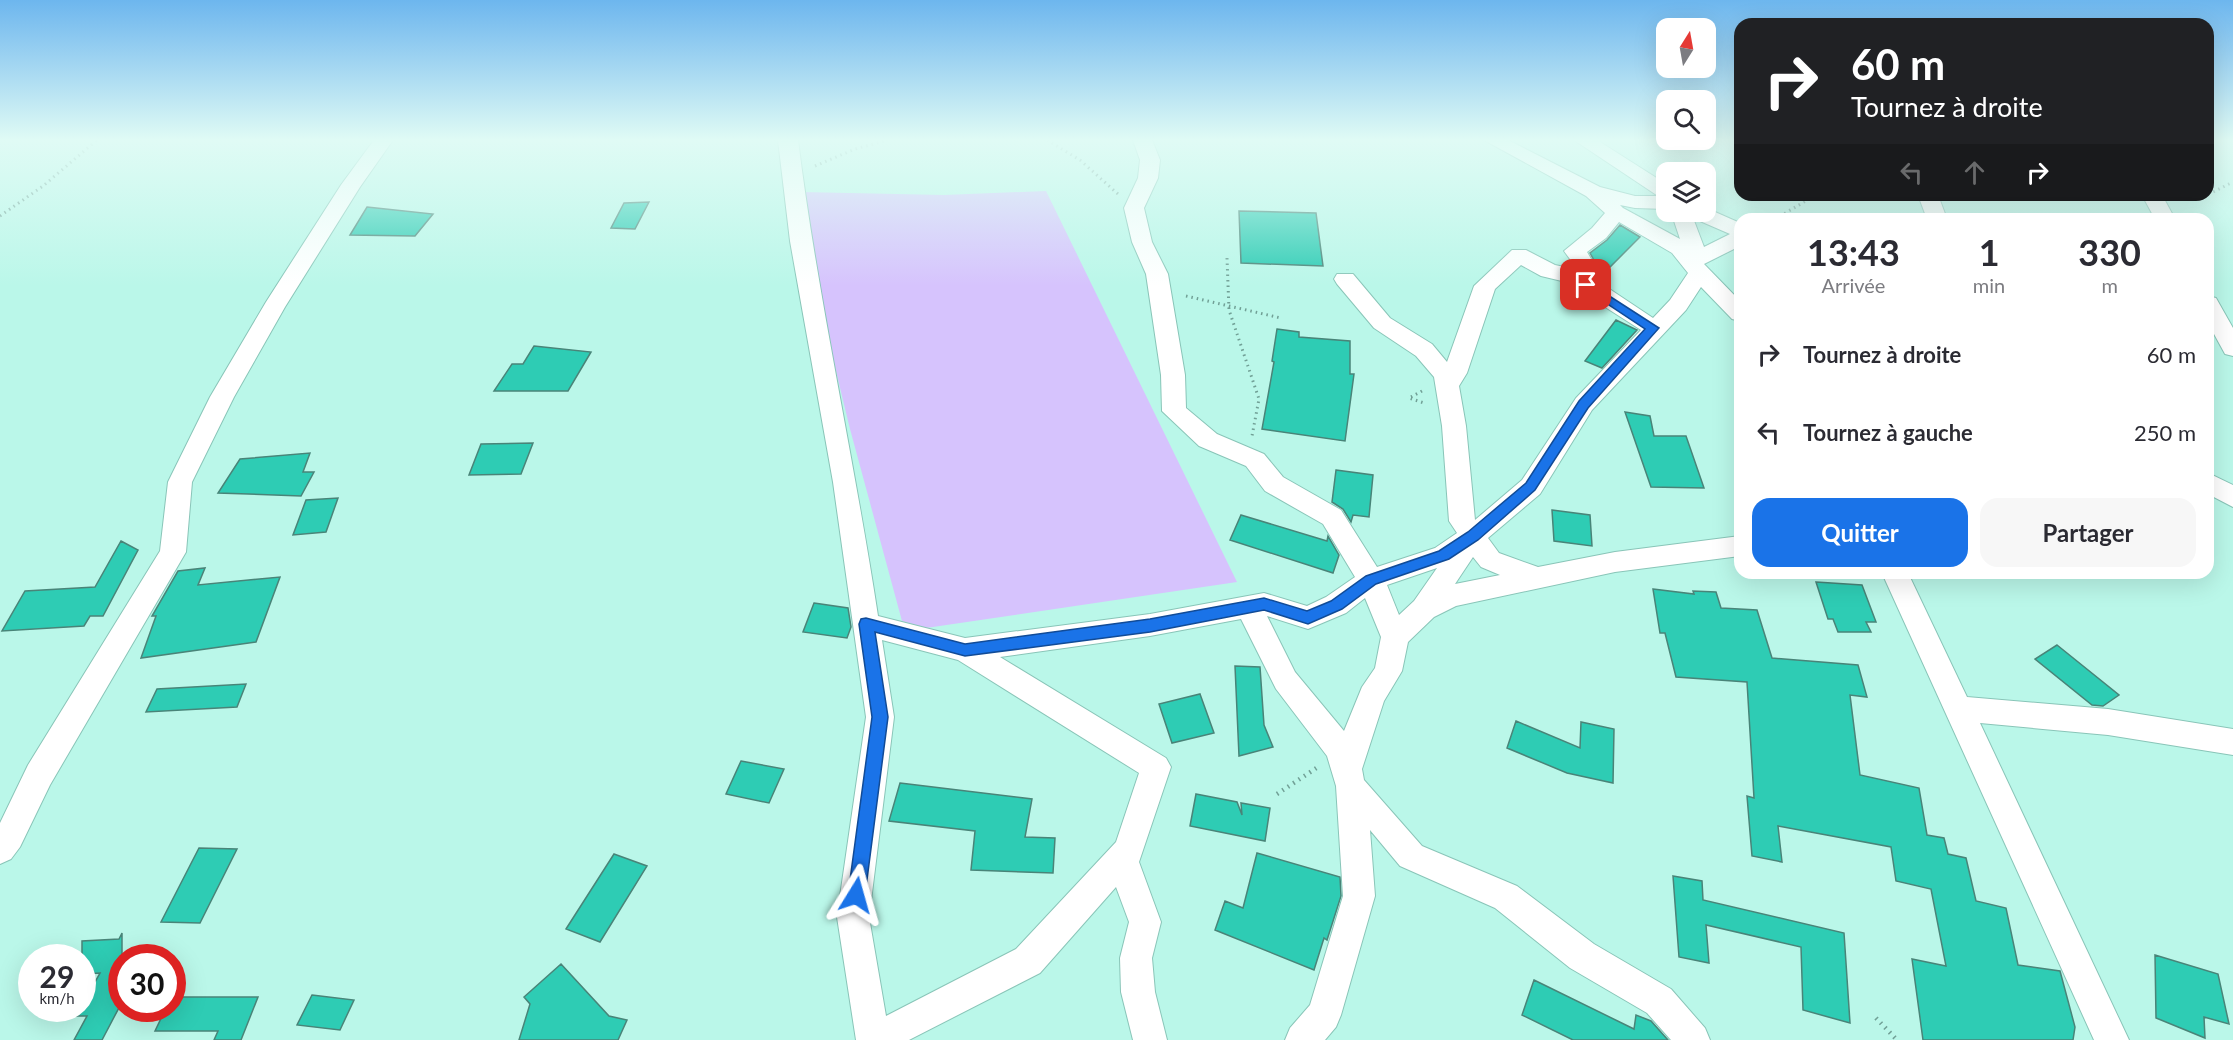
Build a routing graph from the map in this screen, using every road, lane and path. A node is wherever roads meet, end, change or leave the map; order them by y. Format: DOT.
graph roads {
  1 [pos="39,189"];
  2 [pos="349,189"];
  3 [pos="794,189"];
  4 [pos="1112,189"];
  5 [pos="1143,189"];
  6 [pos="1586,189"];
  7 [pos="1593,192"];
  8 [pos="1806,201"];
  9 [pos="1656,203"];
  10 [pos="1134,208"];
  11 [pos="1617,212"];
  12 [pos="1784,213"];
  13 [pos="0,216"];
  14 [pos="1716,221"];
  15 [pos="1680,222"];
  16 [pos="1684,222"];
  17 [pos="1688,222"];
  18 [pos="1650,229"];
  19 [pos="1734,231"];
  20 [pos="1734,233"];
  21 [pos="1734,239"];
  22 [pos="1227,258"];
  23 [pos="1695,268"];
  24 [pos="1157,274"];
  25 [pos="1345,279"];
  26 [pos="1599,294"];
  27 [pos="1229,305"];
  28 [pos="1734,308"];
  29 [pos="2214,314"];
  30 [pos="1281,318"];
  31 [pos="1653,328"];
  32 [pos="2233,348"];
  33 [pos="1446,387"];
  34 [pos="1255,460"];
  35 [pos="2214,486"];
  36 [pos="2233,497"];
  37 [pos="1473,536"];
  38 [pos="1734,547"];
  39 [pos="1411,567"];
  40 [pos="1451,568"];
  41 [pos="1535,579"];
  42 [pos="1898,579"];
  43 [pos="1371,580"];
  44 [pos="1250,607"];
  45 [pos="1424,609"];
  46 [pos="866,624"];
  47 [pos="1395,637"];
  48 [pos="965,650"];
  49 [pos="1958,709"];
  50 [pos="2233,742"];
  51 [pos="1347,769"];
  52 [pos="1277,794"];
  53 [pos="0,849"];
  54 [pos="1122,858"];
  55 [pos="1875,1018"];
  56 [pos="874,1040"];
  57 [pos="1150,1040"];
  58 [pos="1302,1040"];
  59 [pos="1693,1040"];
  60 [pos="1897,1040"];
  61 [pos="2112,1040"];
  1 -- 13 [label="path"];
  2 -- 53 [label="street"];
  3 -- 46 [label="street"];
  4 -- 10 [label="path"];
  5 -- 10 [label="street"];
  6 -- 7 [label="street"];
  7 -- 9 [label="street"];
  7 -- 11 [label="street"];
  8 -- 12 [label="path"];
  10 -- 24 [label="street"];
  11 -- 18 [label="street"];
  11 -- 26 [label="street"];
  14 -- 19 [label="street"];
  15 -- 18 [label="street"];
  16 -- 23 [label="street"];
  17 -- 20 [label="street"];
  18 -- 23 [label="street"];
  21 -- 23 [label="street"];
  22 -- 27 [label="path"];
  23 -- 28 [label="street"];
  23 -- 31 [label="street"];
  24 -- 27 [label="path"];
  24 -- 34 [label="street"];
  25 -- 33 [label="street"];
  26 -- 31 [label="street"];
  26 -- 33 [label="street"];
  27 -- 30 [label="path"];
  27 -- 34 [label="path"];
  29 -- 32 [label="street"];
  31 -- 37 [label="street"];
  33 -- 37 [label="street"];
  34 -- 43 [label="street"];
  35 -- 36 [label="street"];
  37 -- 39 [label="street"];
  37 -- 40 [label="street"];
  37 -- 41 [label="street"];
  38 -- 41 [label="street"];
  39 -- 40 [label="street"];
  39 -- 43 [label="street"];
  40 -- 41 [label="street"];
  40 -- 45 [label="street"];
  41 -- 45 [label="street"];
  42 -- 49 [label="street"];
  43 -- 44 [label="street"];
  43 -- 47 [label="street"];
  44 -- 48 [label="street"];
  44 -- 51 [label="street"];
  45 -- 47 [label="street"];
  46 -- 48 [label="street"];
  46 -- 56 [label="street"];
  47 -- 51 [label="street"];
  48 -- 54 [label="street"];
  49 -- 50 [label="street"];
  49 -- 61 [label="street"];
  51 -- 52 [label="path"];
  51 -- 58 [label="street"];
  51 -- 59 [label="street"];
  54 -- 56 [label="street"];
  54 -- 57 [label="street"];
  55 -- 60 [label="path"];
}
